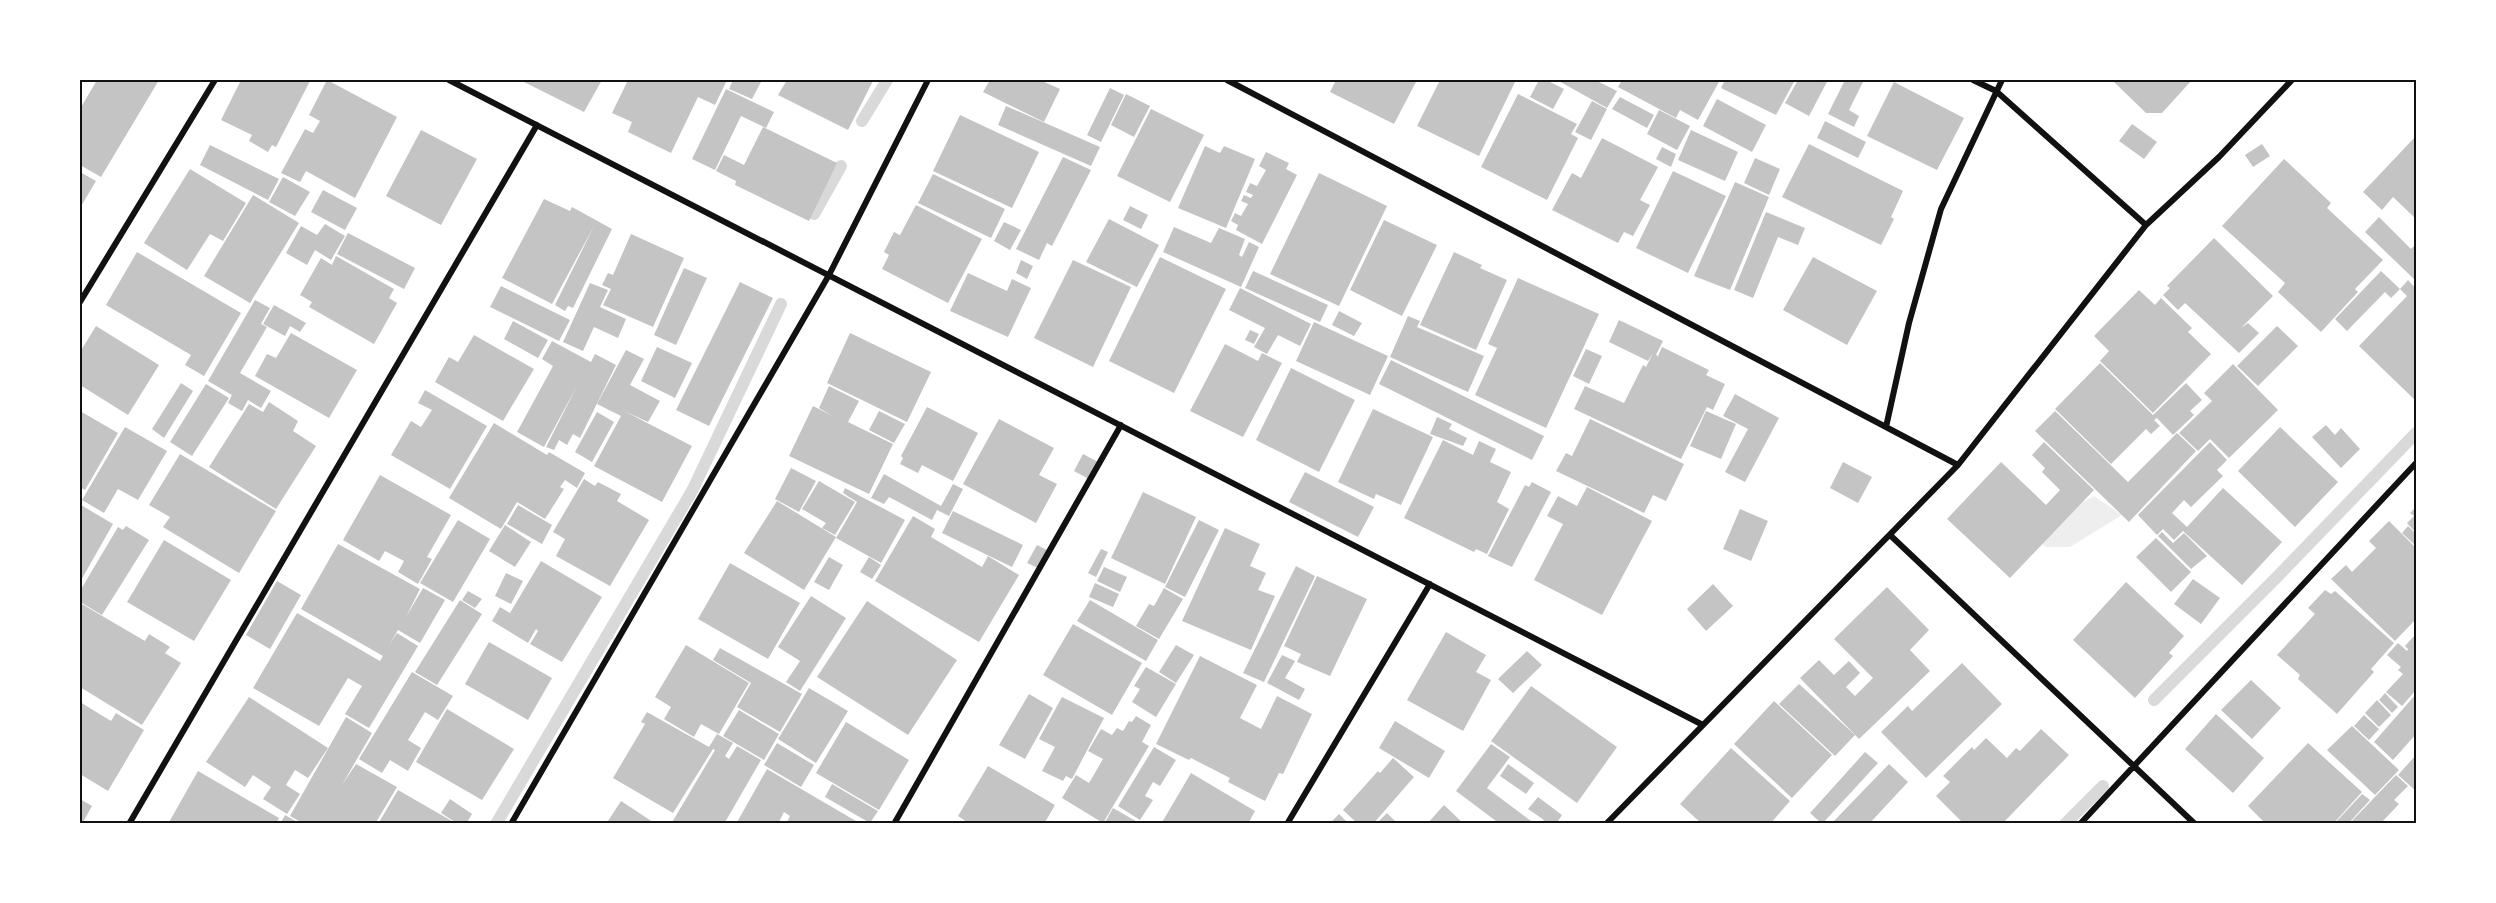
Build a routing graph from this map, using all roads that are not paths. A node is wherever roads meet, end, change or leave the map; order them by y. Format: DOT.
graph roads {
  1 [pos="215,80"];
  2 [pos="449,80"];
  3 [pos="928,80"];
  4 [pos="1227,80"];
  5 [pos="1973,80"];
  6 [pos="2002,80"];
  7 [pos="2292,80"];
  8 [pos="1996,91"];
  9 [pos="537,124"];
  10 [pos="2146,225"];
  11 [pos="829,275"];
  12 [pos="80,302"];
  13 [pos="1121,425"];
  14 [pos="1886,427"];
  15 [pos="2416,463"];
  16 [pos="1958,465"];
  17 [pos="1890,535"];
  18 [pos="1430,584"];
  19 [pos="1703,725"];
  20 [pos="2135,767"];
  21 [pos="129,824"];
  22 [pos="511,824"];
  23 [pos="894,824"];
  24 [pos="1287,824"];
  25 [pos="1605,824"];
  26 [pos="2080,824"];
  27 [pos="2195,824"];
  1 -- 12 [label="street"];
  2 -- 9 [label="street"];
  3 -- 11 [label="street"];
  4 -- 14 [label="street"];
  5 -- 8 [label="street"];
  6 -- 8 [label="street"];
  7 -- 10 [label="street"];
  8 -- 10 [label="street"];
  8 -- 14 [label="street"];
  9 -- 11 [label="street"];
  9 -- 21 [label="street"];
  10 -- 16 [label="street"];
  11 -- 13 [label="street"];
  11 -- 22 [label="street"];
  13 -- 18 [label="street"];
  13 -- 23 [label="street"];
  14 -- 16 [label="street"];
  15 -- 20 [label="street"];
  16 -- 17 [label="street"];
  17 -- 19 [label="street"];
  17 -- 20 [label="street"];
  18 -- 19 [label="street"];
  18 -- 24 [label="street"];
  19 -- 25 [label="street"];
  20 -- 26 [label="street"];
  20 -- 27 [label="street"];
}
